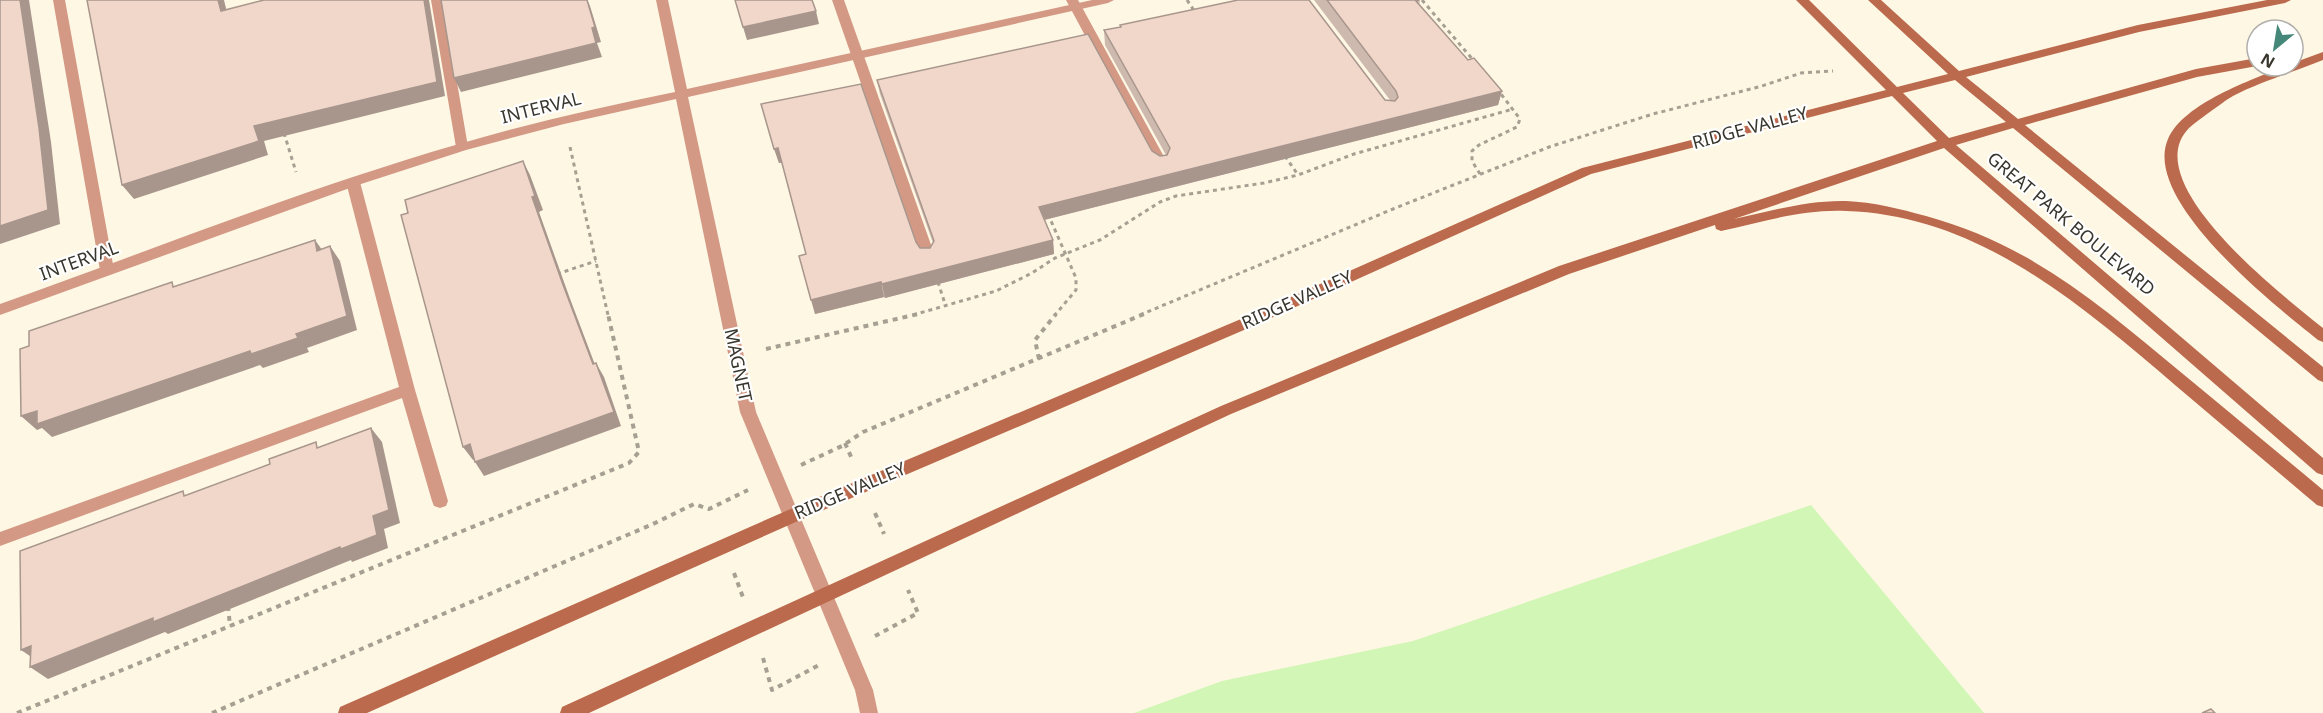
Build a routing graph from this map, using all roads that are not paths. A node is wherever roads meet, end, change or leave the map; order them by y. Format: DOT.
graph roads {
  1 [pos="59,0"];
  2 [pos="437,0"];
  3 [pos="662,0"];
  4 [pos="838,0"];
  5 [pos="1108,0"];
  6 [pos="1802,0"];
  7 [pos="1874,0"];
  8 [pos="2284,0"];
  9 [pos="1074,3"];
  10 [pos="2323,50"];
  11 [pos="2305,53"];
  12 [pos="857,56"];
  13 [pos="2323,56"];
  14 [pos="2245,64"];
  15 [pos="1955,74"];
  16 [pos="1894,90"];
  17 [pos="680,95"];
  18 [pos="2017,124"];
  19 [pos="1946,143"];
  20 [pos="462,147"];
  21 [pos="1161,164"];
  22 [pos="353,182"];
  23 [pos="1654,239"];
  24 [pos="928,256"];
  25 [pos="107,270"];
  26 [pos="0,310"];
  27 [pos="2323,336"];
  28 [pos="2323,376"];
  29 [pos="406,390"];
  30 [pos="2323,468"];
  31 [pos="2323,500"];
  32 [pos="440,501"];
  33 [pos="792,516"];
  34 [pos="0,539"];
  35 [pos="824,596"];
  36 [pos="347,713"];
  37 [pos="569,713"];
  38 [pos="869,713"];
  1 -- 25 [label="street"];
  2 -- 20 [label="street"];
  3 -- 17 [label="street, MAGNET"];
  4 -- 12 [label="street"];
  5 -- 9 [label="street, INTERVAL"];
  6 -- 16 [label="main road, GREAT PARK BOULEVARD"];
  7 -- 15 [label="main road"];
  8 -- 15 [label="main road, RIDGE VALLEY"];
  9 -- 12 [label="street, INTERVAL"];
  9 -- 21 [label="street"];
  10 -- 11 [label="main road"];
  12 -- 17 [label="street, INTERVAL"];
  12 -- 24 [label="street"];
  13 -- 27 [label="main road"];
  14 -- 18 [label="main road"];
  15 -- 16 [label="main road, RIDGE VALLEY"];
  15 -- 18 [label="main road"];
  16 -- 19 [label="main road, GREAT PARK BOULEVARD"];
  16 -- 33 [label="main road, RIDGE VALLEY"];
  17 -- 20 [label="street, INTERVAL"];
  17 -- 33 [label="street, MAGNET"];
  18 -- 19 [label="main road"];
  18 -- 28 [label="main road"];
  19 -- 23 [label="main road"];
  19 -- 30 [label="main road, GREAT PARK BOULEVARD"];
  20 -- 22 [label="street, INTERVAL"];
  22 -- 25 [label="street, INTERVAL"];
  22 -- 29 [label="street"];
  23 -- 31 [label="main road"];
  23 -- 35 [label="main road"];
  25 -- 26 [label="street, INTERVAL"];
  29 -- 32 [label="street"];
  29 -- 34 [label="street"];
  33 -- 35 [label="street, MAGNET"];
  33 -- 36 [label="main road, RIDGE VALLEY"];
  35 -- 37 [label="main road"];
  35 -- 38 [label="street, MAGNET"];
}
